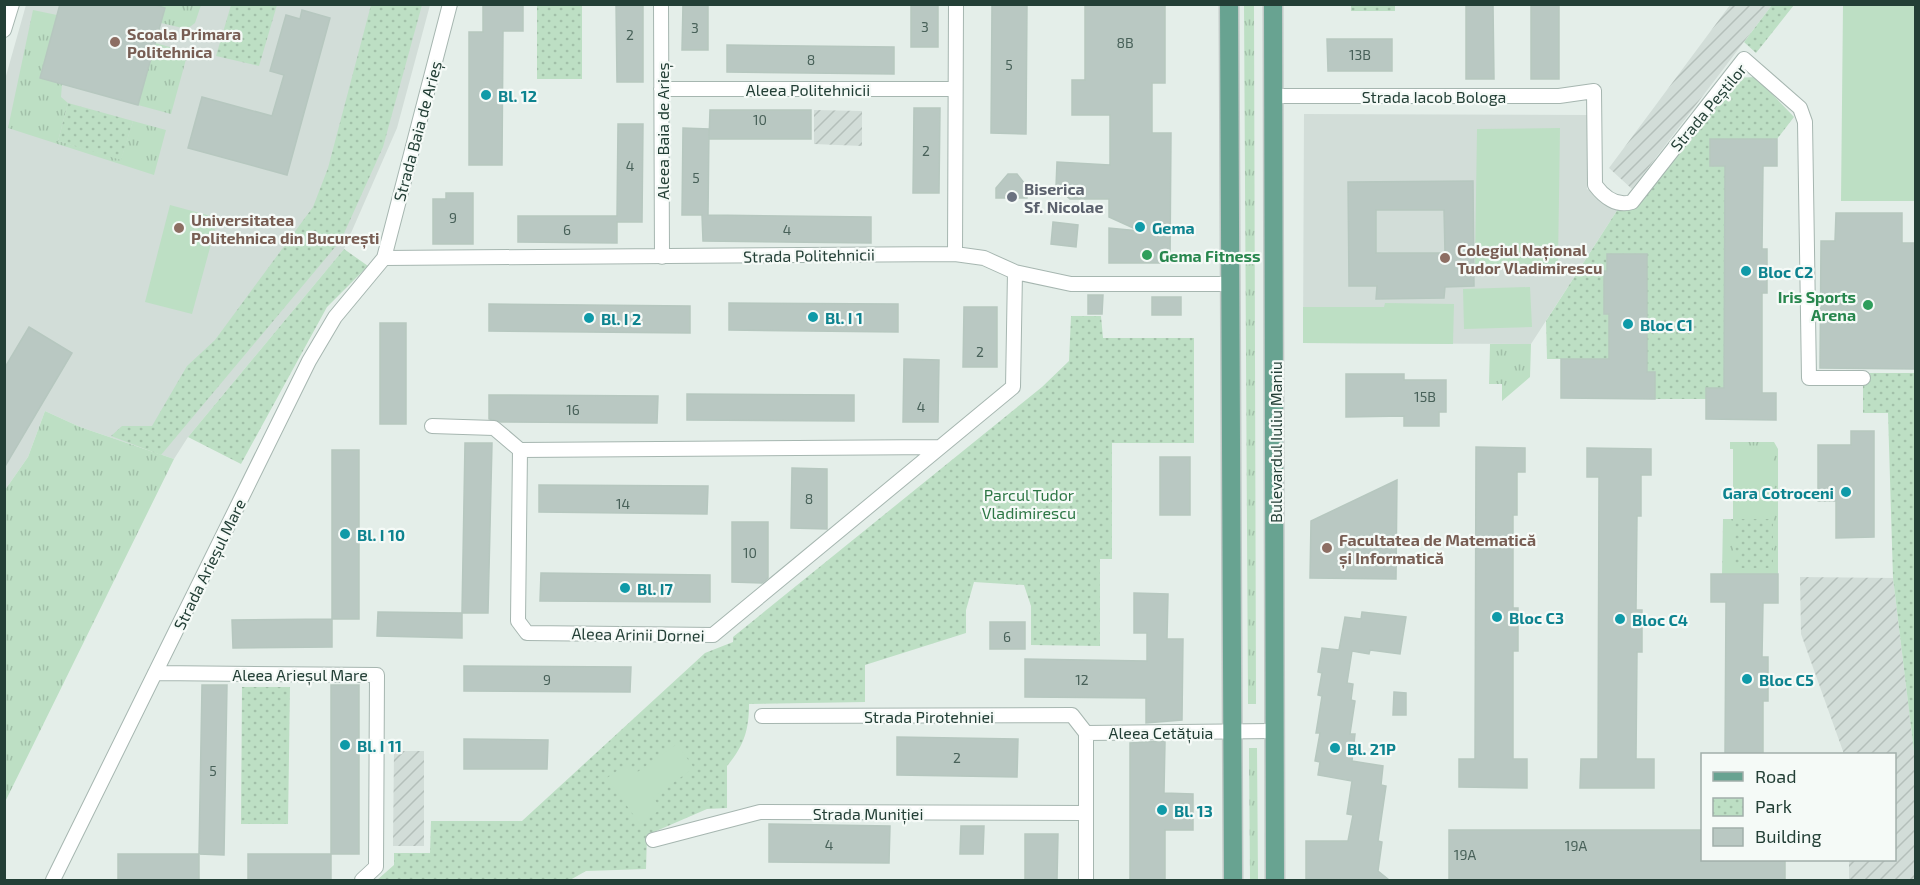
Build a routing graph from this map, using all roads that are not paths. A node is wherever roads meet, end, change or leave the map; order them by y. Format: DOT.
graph roads {
  1 [pos="12,4"];
  2 [pos="450,4"];
  3 [pos="661,4"];
  4 [pos="956,4"];
  5 [pos="1229,4"];
  6 [pos="1273,4"];
  7 [pos="4,30"];
  8 [pos="662,89"];
  9 [pos="955,89"];
  10 [pos="1594,92"];
  11 [pos="1273,96"];
  12 [pos="955,254"];
  13 [pos="662,256"];
  14 [pos="384,258"];
  15 [pos="1015,272"];
  16 [pos="1230,284"];
  17 [pos="1863,378"];
  18 [pos="432,426"];
  19 [pos="939,447"];
  20 [pos="520,450"];
  21 [pos="155,673"];
  22 [pos="762,716"];
  23 [pos="1275,731"];
  24 [pos="1232,732"];
  25 [pos="1086,733"];
  26 [pos="1086,813"];
  27 [pos="652,840"];
  28 [pos="53,880"];
  29 [pos="362,880"];
  30 [pos="1086,880"];
  31 [pos="1233,880"];
  32 [pos="1275,880"];
  1 -- 7 [label="street"];
  2 -- 14 [label="street, Strada Baia de Arieș"];
  3 -- 8 [label="street, Aleea Baia de Arieș"];
  4 -- 9 [label="street"];
  5 -- 16 [label="main road"];
  6 -- 11 [label="main road, Bulevardul Iuliu Maniu"];
  8 -- 9 [label="street, Aleea Politehnicii"];
  8 -- 13 [label="street, Aleea Baia de Arieș"];
  9 -- 12 [label="street"];
  10 -- 11 [label="street, Strada Iacob Bologa"];
  10 -- 17 [label="street, Strada Peștilor"];
  11 -- 23 [label="main road, Bulevardul Iuliu Maniu"];
  12 -- 13 [label="street, Strada Politehnicii"];
  12 -- 15 [label="street, Strada Politehnicii"];
  13 -- 14 [label="street, Strada Politehnicii"];
  14 -- 21 [label="street, Strada Arieșul Mare"];
  15 -- 16 [label="street, Strada Politehnicii"];
  15 -- 19 [label="street, Aleea Arinii Dornei"];
  16 -- 24 [label="main road"];
  18 -- 20 [label="street"];
  19 -- 20 [label="street"];
  19 -- 20 [label="street, Aleea Arinii Dornei"];
  21 -- 28 [label="street, Strada Arieșul Mare"];
  21 -- 29 [label="street, Aleea Arieșul Mare"];
  22 -- 25 [label="street, Strada Pirotehniei"];
  23 -- 24 [label="street, Aleea Cetățuia"];
  23 -- 32 [label="main road, Bulevardul Iuliu Maniu"];
  24 -- 25 [label="street, Aleea Cetățuia"];
  24 -- 31 [label="main road"];
  25 -- 26 [label="street, Aleea Cetățuia"];
  26 -- 27 [label="street, Strada Muniției"];
  26 -- 30 [label="street, Aleea Cetățuia"];
}
